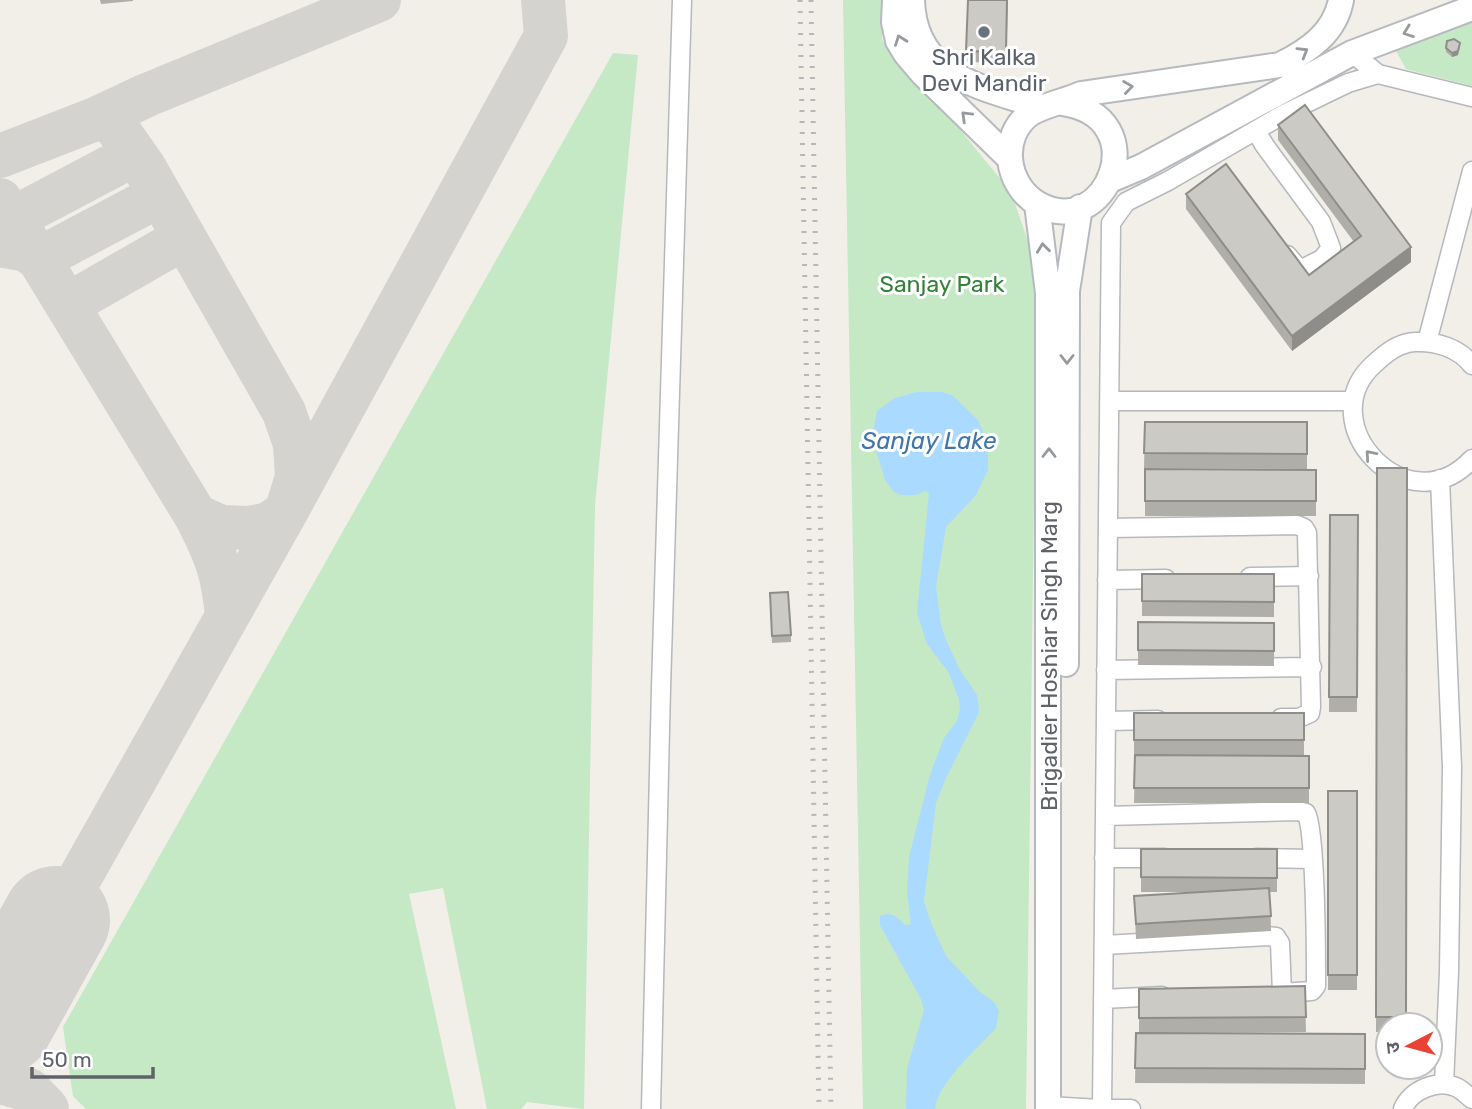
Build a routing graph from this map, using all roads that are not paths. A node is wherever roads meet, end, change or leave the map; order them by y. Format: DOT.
graph roads {
  1 [pos="682,0"];
  2 [pos="895,0"];
  3 [pos="912,0"];
  4 [pos="1341,0"];
  5 [pos="1472,8"];
  6 [pos="1352,53"];
  7 [pos="1239,72"];
  8 [pos="1378,74"];
  9 [pos="1472,97"];
  10 [pos="1254,104"];
  11 [pos="1052,105"];
  12 [pos="1217,125"];
  13 [pos="1256,131"];
  14 [pos="1222,150"];
  15 [pos="1009,158"];
  16 [pos="1230,169"];
  17 [pos="1472,171"];
  18 [pos="1110,180"];
  19 [pos="1037,204"];
  20 [pos="1080,207"];
  21 [pos="1276,239"];
  22 [pos="1427,342"];
  23 [pos="1472,365"];
  24 [pos="1109,401"];
  25 [pos="1353,401"];
  26 [pos="1472,459"];
  27 [pos="1440,479"];
  28 [pos="1108,528"];
  29 [pos="1309,576"];
  30 [pos="1227,578"];
  31 [pos="1186,579"];
  32 [pos="1107,580"];
  33 [pos="1311,667"];
  34 [pos="1106,670"];
  35 [pos="1257,719"];
  36 [pos="1173,720"];
  37 [pos="1106,721"];
  38 [pos="1105,816"];
  39 [pos="1104,858"];
  40 [pos="1189,858"];
  41 [pos="1244,858"];
  42 [pos="1312,859"];
  43 [pos="1104,946"];
  44 [pos="1185,995"];
  45 [pos="1103,999"];
  46 [pos="1444,1084"];
  47 [pos="1472,1099"];
  48 [pos="1056,1108"];
  49 [pos="651,1109"];
  50 [pos="1102,1109"];
  51 [pos="1131,1109"];
  52 [pos="1403,1109"];
  1 -- 49 [label="street"];
  15 -- 2 [label="street, one-way"];
  3 -- 11 [label="street"];
  7 -- 4 [label="street, one-way"];
  5 -- 6 [label="street, one-way"];
  6 -- 8 [label="street"];
  6 -- 10 [label="street"];
  7 -- 10 [label="street"];
  11 -- 7 [label="street, one-way"];
  8 -- 9 [label="street"];
  8 -- 13 [label="street"];
  10 -- 12 [label="street"];
  11 -- 15 [label="street"];
  11 -- 18 [label="street"];
  12 -- 14 [label="street"];
  12 -- 18 [label="street"];
  13 -- 14 [label="street"];
  13 -- 21 [label="street"];
  14 -- 16 [label="street"];
  14 -- 24 [label="street"];
  15 -- 19 [label="street"];
  17 -- 22 [label="street"];
  18 -- 20 [label="street"];
  19 -- 20 [label="street"];
  48 -- 19 [label="street, Brigadier Hoshiar Singh Marg, one-way"];
  20 -- 48 [label="street, Brigadier Hoshiar Singh Marg, one-way"];
  22 -- 23 [label="street"];
  22 -- 25 [label="street"];
  24 -- 25 [label="street"];
  24 -- 28 [label="street"];
  27 -- 25 [label="street, one-way"];
  26 -- 27 [label="street"];
  27 -- 46 [label="street"];
  28 -- 29 [label="street"];
  28 -- 32 [label="street"];
  29 -- 30 [label="street"];
  29 -- 33 [label="street"];
  31 -- 32 [label="street"];
  32 -- 34 [label="street"];
  33 -- 34 [label="street"];
  33 -- 35 [label="street"];
  34 -- 37 [label="street"];
  36 -- 37 [label="street"];
  37 -- 38 [label="street"];
  38 -- 39 [label="street"];
  38 -- 42 [label="street"];
  39 -- 40 [label="street"];
  39 -- 43 [label="street"];
  41 -- 42 [label="street"];
  42 -- 43 [label="street"];
  43 -- 45 [label="street"];
  44 -- 45 [label="street"];
  45 -- 50 [label="street"];
  46 -- 47 [label="street"];
  46 -- 52 [label="street"];
  48 -- 50 [label="street"];
  50 -- 51 [label="street"];
}
